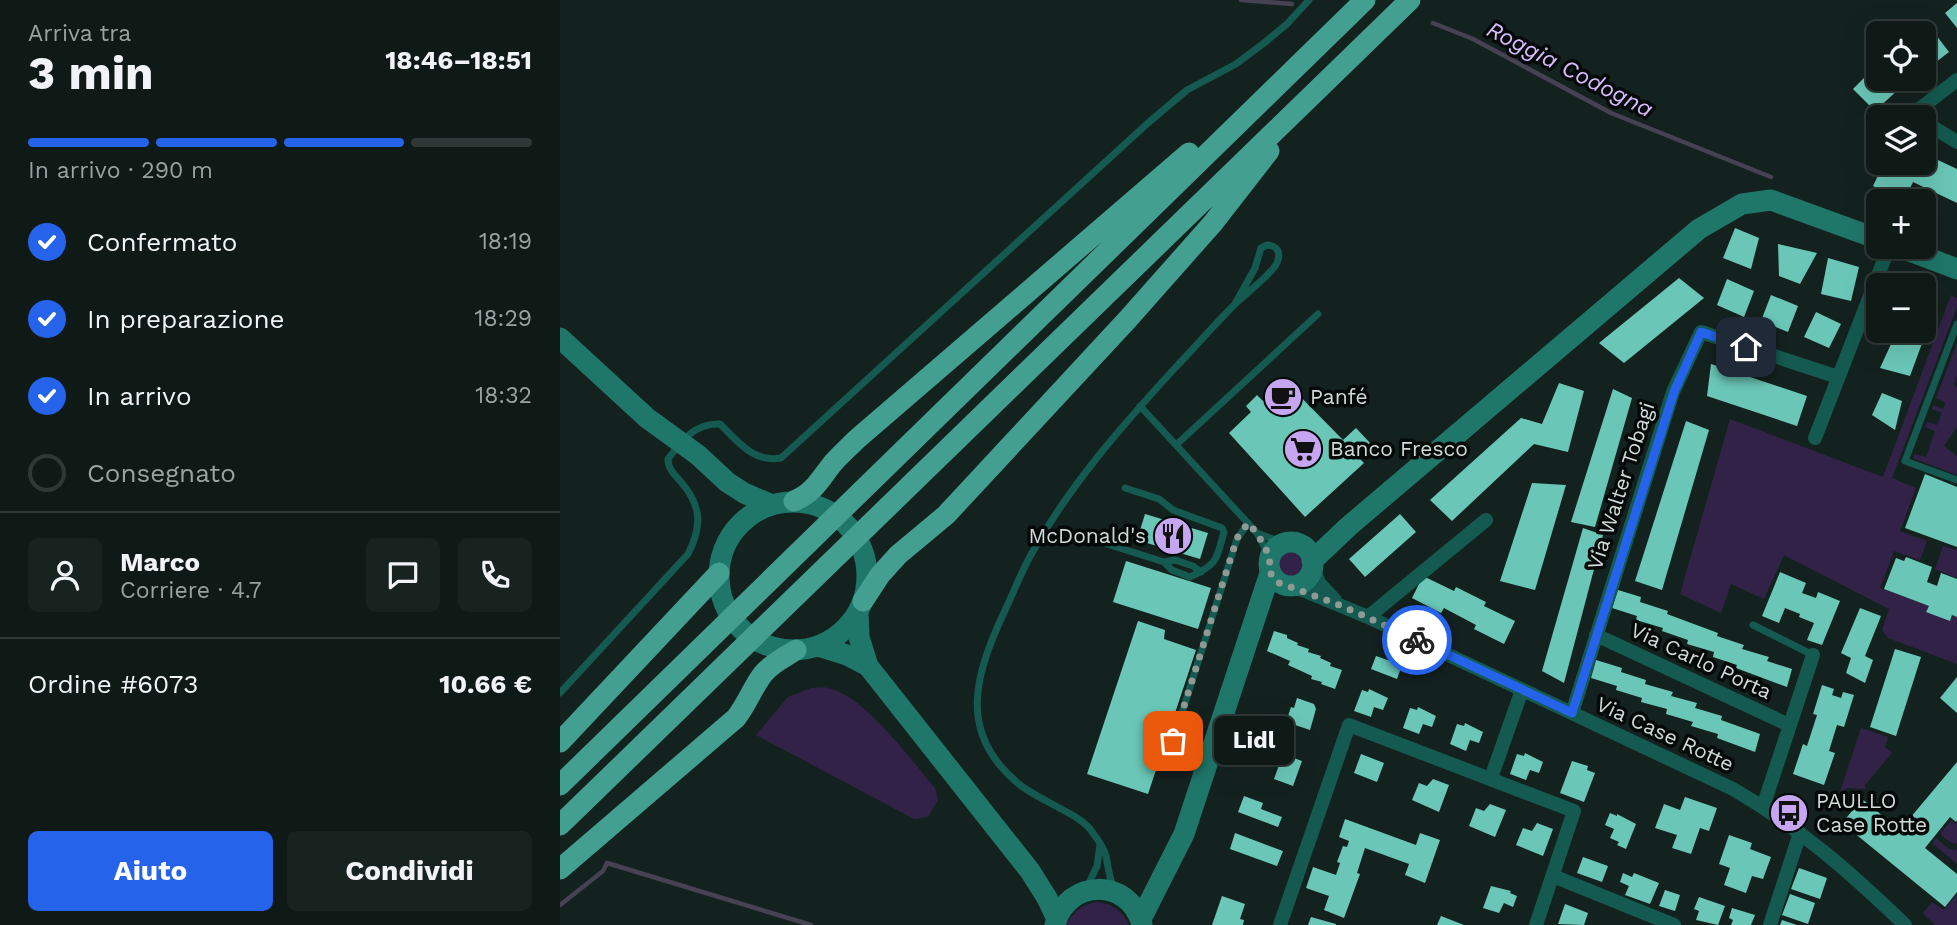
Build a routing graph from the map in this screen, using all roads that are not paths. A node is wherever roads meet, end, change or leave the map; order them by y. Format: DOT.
graph roads {
  1 [pos="1309,0"];
  2 [pos="1365,0"];
  3 [pos="1410,0"];
  4 [pos="1299,64"];
  5 [pos="1957,80"];
  6 [pos="1321,86"];
  7 [pos="1929,105"];
  8 [pos="1936,130"];
  9 [pos="1957,142"];
  10 [pos="1866,235"];
  11 [pos="1884,259"];
  12 [pos="1931,259"];
  13 [pos="1957,269"];
  14 [pos="1236,304"];
  15 [pos="1318,313"];
  16 [pos="1957,324"];
  17 [pos="560,338"];
  18 [pos="1838,377"];
  19 [pos="1140,406"];
  20 [pos="1815,438"];
  21 [pos="681,443"];
  22 [pos="1176,445"];
  23 [pos="1957,481"];
  24 [pos="727,482"];
  25 [pos="1125,488"];
  26 [pos="793,501"];
  27 [pos="772,505"];
  28 [pos="1486,520"];
  29 [pos="1248,523"];
  30 [pos="1349,526"];
  31 [pos="736,529"];
  32 [pos="1257,533"];
  33 [pos="1104,543"];
  34 [pos="1280,554"];
  35 [pos="1312,564"];
  36 [pos="719,573"];
  37 [pos="1291,586"];
  38 [pos="1342,606"];
  39 [pos="860,607"];
  40 [pos="1368,617"];
  41 [pos="1254,621"];
  42 [pos="1753,625"];
  43 [pos="1596,635"];
  44 [pos="818,646"];
  45 [pos="796,650"];
  46 [pos="1813,654"];
  47 [pos="867,666"];
  48 [pos="1522,690"];
  49 [pos="560,693"];
  50 [pos="1572,713"];
  51 [pos="1789,725"];
  52 [pos="1173,741"];
  53 [pos="560,742"];
  54 [pos="1491,778"];
  55 [pos="560,785"];
  56 [pos="1763,807"];
  57 [pos="560,825"];
  58 [pos="1800,833"];
  59 [pos="1100,844"];
  60 [pos="1167,868"];
  61 [pos="560,869"];
  62 [pos="1030,871"];
  63 [pos="1553,876"];
  64 [pos="1084,892"];
  65 [pos="1117,894"];
  66 [pos="1056,922"];
  67 [pos="1141,922"];
  68 [pos="1667,924"];
  69 [pos="1280,925"];
  70 [pos="1536,925"];
  71 [pos="1770,925"];
  72 [pos="1905,925"];
  1 -- 21 [label="lane"];
  2 -- 4 [label="highway"];
  3 -- 6 [label="highway"];
  4 -- 26 [label="highway"];
  4 -- 55 [label="highway"];
  5 -- 7 [label="street"];
  6 -- 39 [label="highway"];
  6 -- 57 [label="highway"];
  8 -- 9 [label="street"];
  10 -- 30 [label="street"];
  11 -- 18 [label="street"];
  12 -- 13 [label="street"];
  14 -- 14 [label="lane"];
  14 -- 19 [label="lane"];
  15 -- 22 [label="lane"];
  16 -- 23 [label="lane"];
  17 -- 21 [label="street"];
  18 -- 20 [label="street"];
  18 -- 43 [label="street, Via Walter Tobagi"];
  19 -- 22 [label="lane"];
  19 -- 59 [label="lane"];
  21 -- 24 [label="street"];
  21 -- 49 [label="lane"];
  22 -- 29 [label="lane"];
  24 -- 27 [label="street"];
  24 -- 31 [label="street"];
  25 -- 33 [label="lane"];
  26 -- 27 [label="street"];
  26 -- 39 [label="street"];
  27 -- 31 [label="street"];
  28 -- 40 [label="street"];
  29 -- 32 [label="lane"];
  29 -- 52 [label="lane"];
  30 -- 34 [label="street"];
  30 -- 35 [label="street"];
  31 -- 36 [label="street"];
  32 -- 34 [label="lane"];
  32 -- 34 [label="lane"];
  34 -- 35 [label="street"];
  34 -- 37 [label="street"];
  34 -- 41 [label="street"];
  35 -- 37 [label="street"];
  35 -- 38 [label="street, Via Case Rotte"];
  36 -- 45 [label="street"];
  36 -- 53 [label="highway"];
  37 -- 38 [label="street, Via Case Rotte"];
  37 -- 41 [label="street"];
  38 -- 40 [label="street, Via Case Rotte"];
  39 -- 44 [label="street"];
  39 -- 47 [label="street"];
  40 -- 48 [label="street, Via Case Rotte"];
  41 -- 60 [label="street"];
  42 -- 46 [label="lane"];
  43 -- 50 [label="street, Via Walter Tobagi"];
  43 -- 51 [label="street, Via Carlo Porta"];
  44 -- 45 [label="street"];
  44 -- 47 [label="street"];
  45 -- 61 [label="highway"];
  46 -- 51 [label="street"];
  47 -- 62 [label="street"];
  48 -- 50 [label="street, Via Case Rotte"];
  48 -- 54 [label="street"];
  50 -- 56 [label="street, Via Case Rotte"];
  51 -- 56 [label="street"];
  54 -- 63 [label="street"];
  54 -- 69 [label="street"];
  56 -- 58 [label="street, Via Case Rotte"];
  58 -- 71 [label="street"];
  58 -- 72 [label="street, Via Case Rotte"];
  59 -- 64 [label="lane"];
  59 -- 65 [label="lane"];
  60 -- 65 [label="street"];
  60 -- 67 [label="street"];
  62 -- 64 [label="street"];
  62 -- 66 [label="street"];
  63 -- 68 [label="street"];
  63 -- 70 [label="street"];
  64 -- 65 [label="street"];
  64 -- 66 [label="street"];
  65 -- 67 [label="street"];
}
